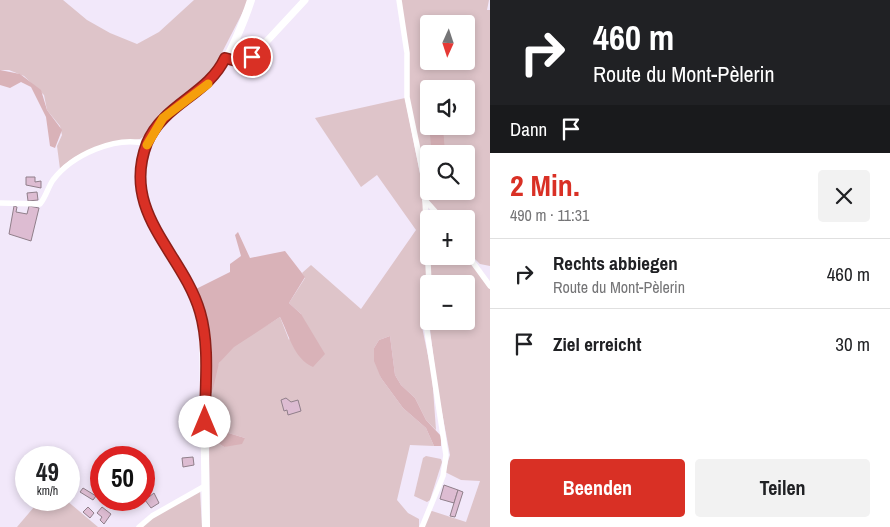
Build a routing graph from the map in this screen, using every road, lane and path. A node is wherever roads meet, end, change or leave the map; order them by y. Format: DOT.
graph roads {
  1 [pos="252,0"];
  2 [pos="305,0"];
  3 [pos="399,0"];
  4 [pos="225,58"];
  5 [pos="147,144"];
  6 [pos="420,164"];
  7 [pos="425,200"];
  8 [pos="0,203"];
  9 [pos="434,210"];
  10 [pos="475,265"];
  11 [pos="429,275"];
  12 [pos="490,286"];
  13 [pos="426,330"];
  14 [pos="206,486"];
  15 [pos="139,527"];
  16 [pos="206,527"];
  17 [pos="422,527"];
  1 -- 4 [label="main road"];
  2 -- 4 [label="street"];
  3 -- 6 [label="street"];
  4 -- 5 [label="main road"];
  5 -- 8 [label="street"];
  5 -- 14 [label="main road"];
  7 -- 9 [label="street"];
  7 -- 11 [label="street"];
  10 -- 12 [label="street"];
  13 -- 17 [label="street"];
  14 -- 15 [label="street"];
  14 -- 16 [label="main road"];
}
